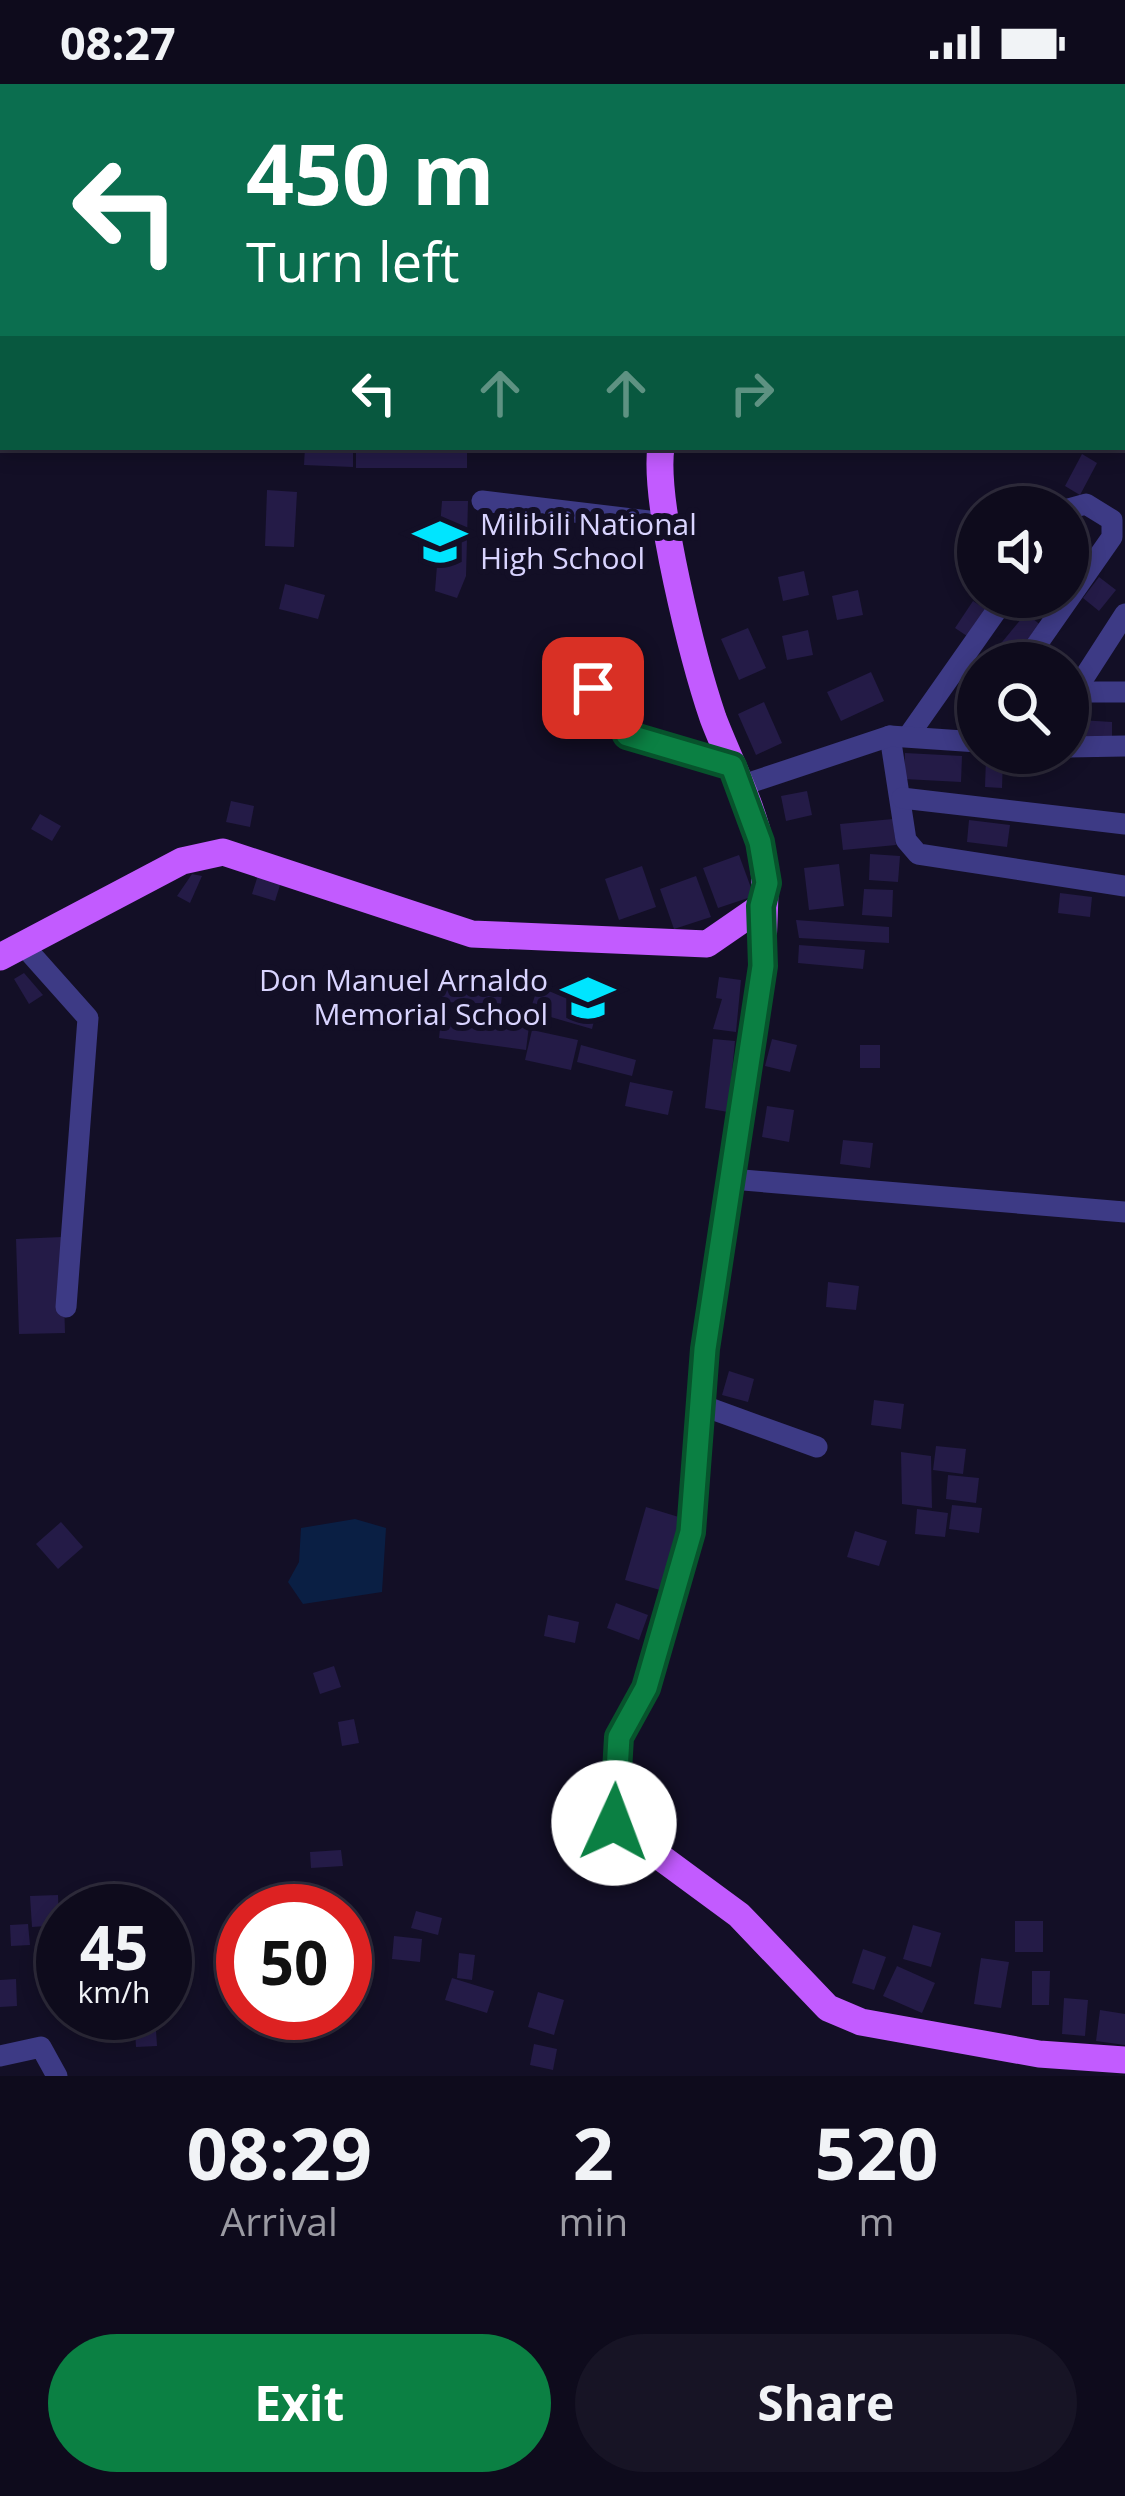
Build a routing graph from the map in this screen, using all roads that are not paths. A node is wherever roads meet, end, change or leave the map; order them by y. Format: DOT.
graph roads {
  1 [pos="661,450"];
  2 [pos="482,501"];
  3 [pos="1089,506"];
  4 [pos="666,523"];
  5 [pos="1089,571"];
  6 [pos="1125,614"];
  7 [pos="990,618"];
  8 [pos="1089,666"];
  9 [pos="593,688"];
  10 [pos="1089,692"];
  11 [pos="1125,692"];
  12 [pos="899,736"];
  13 [pos="957,738"];
  14 [pos="1125,746"];
  15 [pos="1089,747"];
  16 [pos="736,776"];
  17 [pos="902,798"];
  18 [pos="1125,824"];
  19 [pos="1125,886"];
  20 [pos="761,906"];
  21 [pos="12,951"];
  22 [pos="731,1179"];
  23 [pos="1125,1213"];
  24 [pos="66,1307"];
  25 [pos="698,1404"];
  26 [pos="817,1447"];
  27 [pos="0,2056"];
  28 [pos="1125,2060"];
  29 [pos="1088,2066"];
  30 [pos="57,2076"];
  1 -- 4 [label="main road"];
  2 -- 4 [label="street"];
  3 -- 5 [label="street"];
  4 -- 16 [label="main road"];
  6 -- 8 [label="street"];
  7 -- 12 [label="street"];
  9 -- 16 [label="street"];
  10 -- 11 [label="street"];
  12 -- 13 [label="street"];
  12 -- 16 [label="street"];
  12 -- 17 [label="street"];
  14 -- 15 [label="street"];
  16 -- 20 [label="main road"];
  17 -- 18 [label="street"];
  17 -- 19 [label="street"];
  20 -- 21 [label="main road"];
  20 -- 22 [label="main road"];
  21 -- 24 [label="street"];
  22 -- 23 [label="street"];
  22 -- 25 [label="main road"];
  25 -- 26 [label="street"];
  25 -- 29 [label="main road"];
  27 -- 30 [label="street"];
  28 -- 29 [label="main road"];
}
